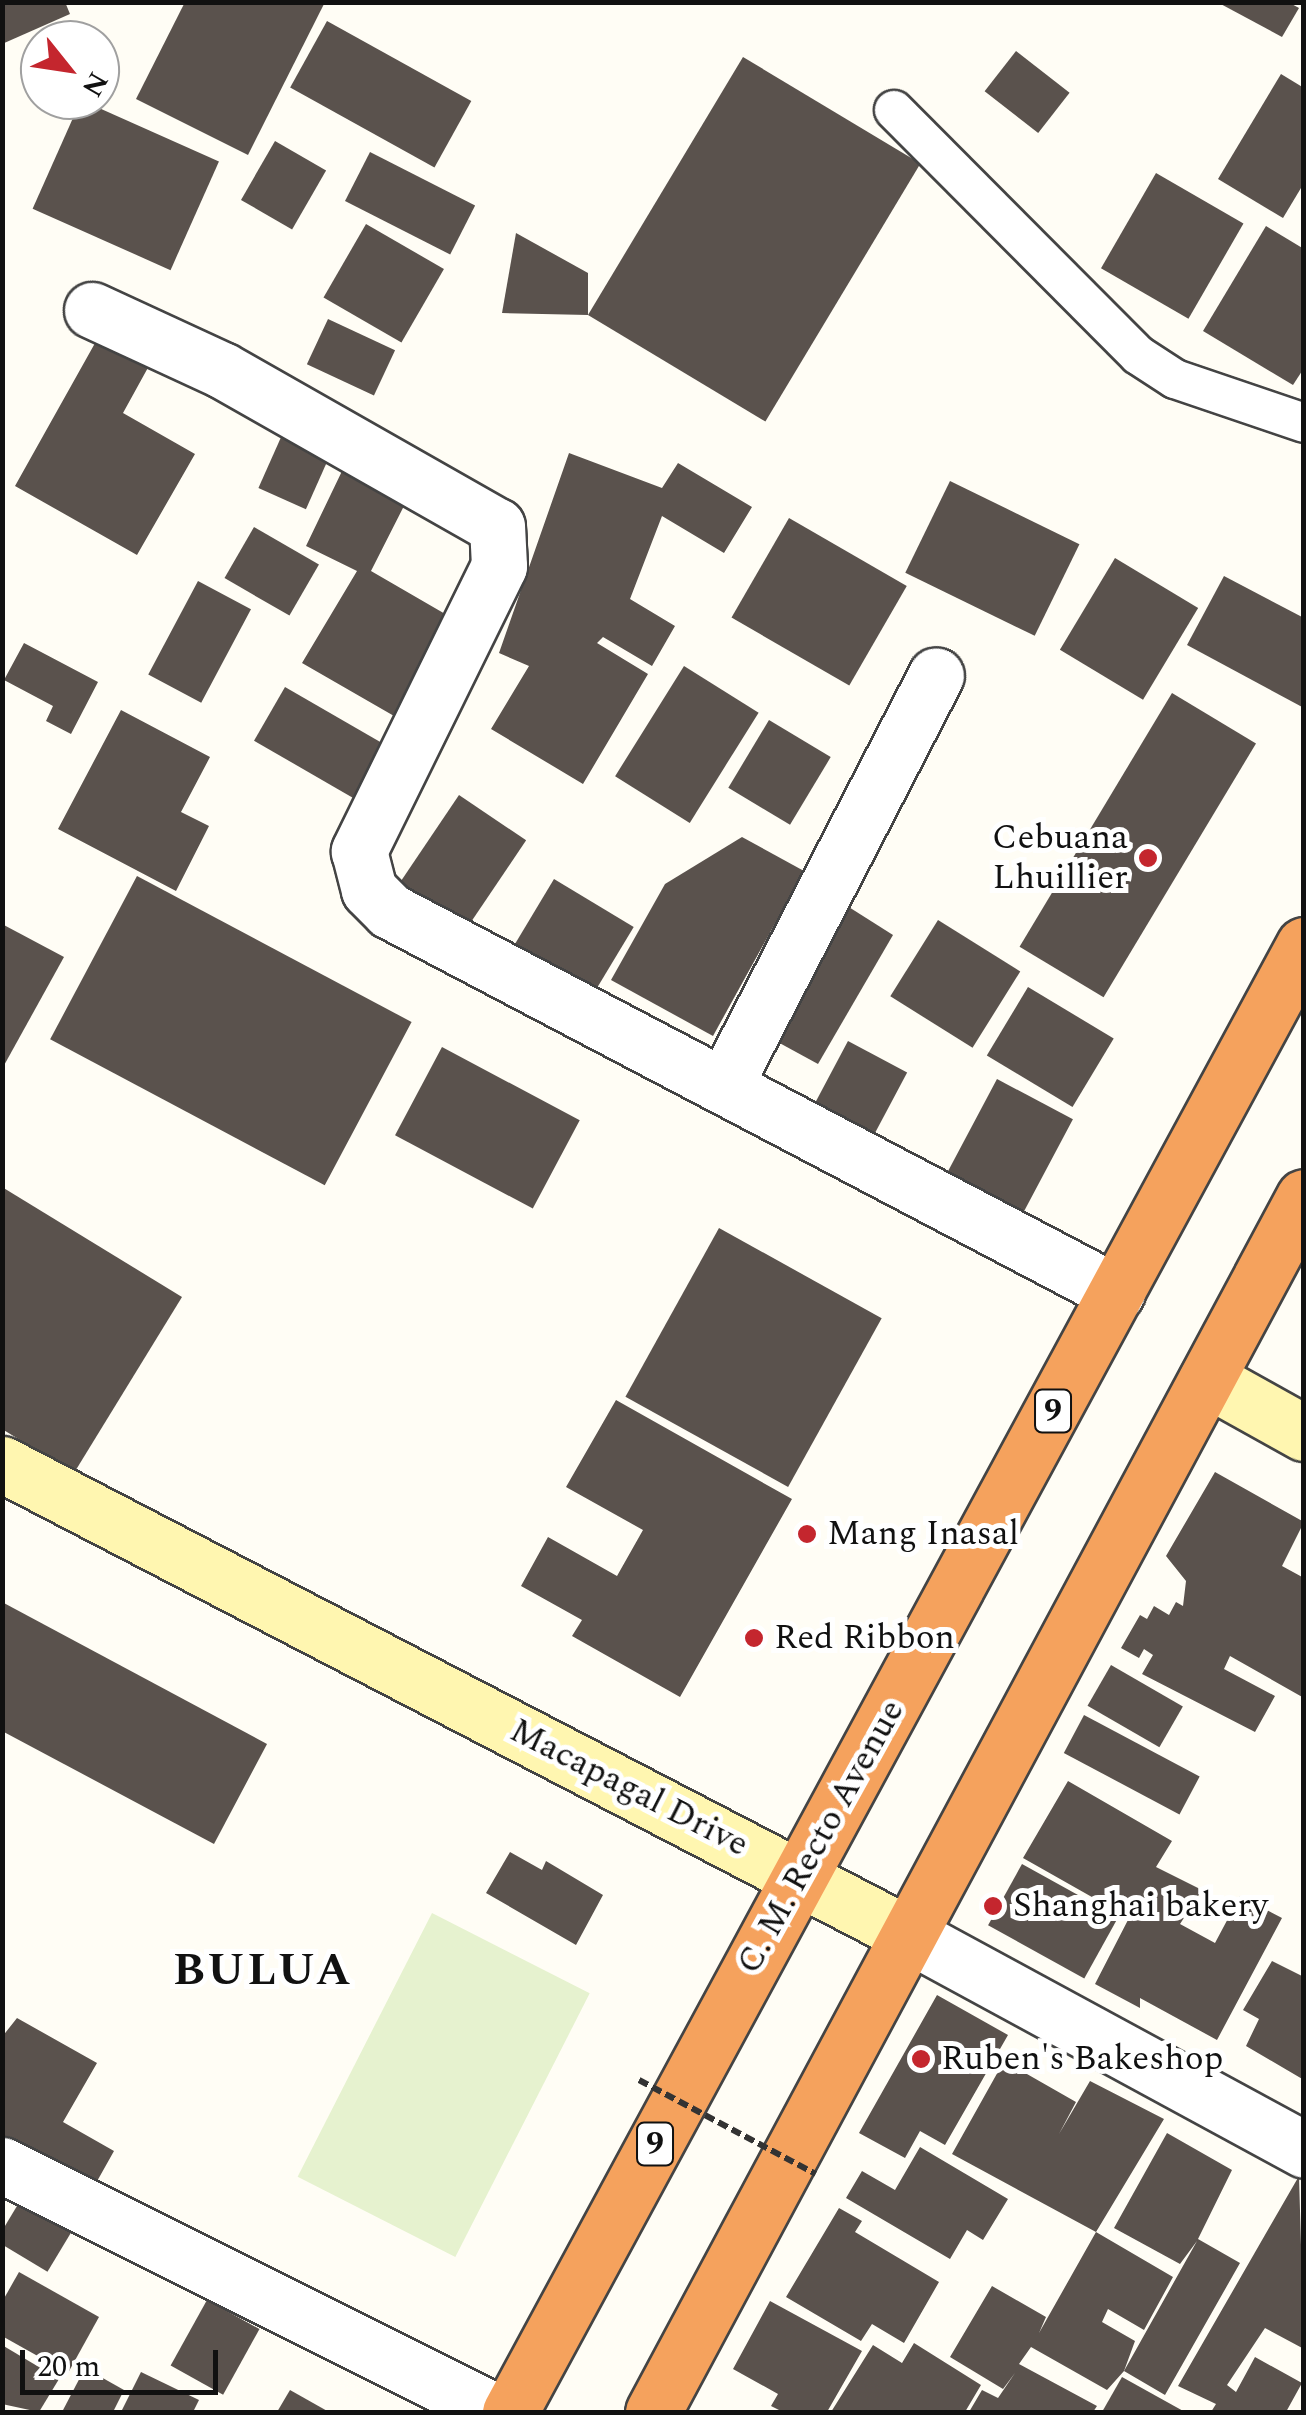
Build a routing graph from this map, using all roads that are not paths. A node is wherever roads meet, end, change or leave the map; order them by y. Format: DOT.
graph roads {
  1 [pos="894,110"];
  2 [pos="92,310"];
  3 [pos="1304,422"];
  4 [pos="936,676"];
  5 [pos="1304,945"];
  6 [pos="724,1086"];
  7 [pos="1304,1197"];
  8 [pos="1117,1293"];
  9 [pos="1207,1379"];
  10 [pos="1304,1434"];
  11 [pos="2,1464"];
  12 [pos="800,1876"];
  13 [pos="907,1934"];
  14 [pos="1304,2150"];
  15 [pos="2,2165"];
  16 [pos="496,2412"];
  17 [pos="510,2412"];
  18 [pos="653,2412"];
  1 -- 3 [label="lane"];
  2 -- 6 [label="street"];
  4 -- 6 [label="street"];
  5 -- 8 [label="highway, C. M. Recto Avenue / 9"];
  6 -- 8 [label="street"];
  7 -- 9 [label="highway"];
  8 -- 12 [label="highway, C. M. Recto Avenue / 9"];
  9 -- 10 [label="main road"];
  9 -- 13 [label="highway"];
  11 -- 12 [label="main road, Macapagal Drive"];
  12 -- 13 [label="main road, Macapagal Drive"];
  12 -- 17 [label="highway, C. M. Recto Avenue / 9"];
  13 -- 14 [label="street, Macapagal Drive"];
  13 -- 18 [label="highway"];
  15 -- 16 [label="street"];
}
